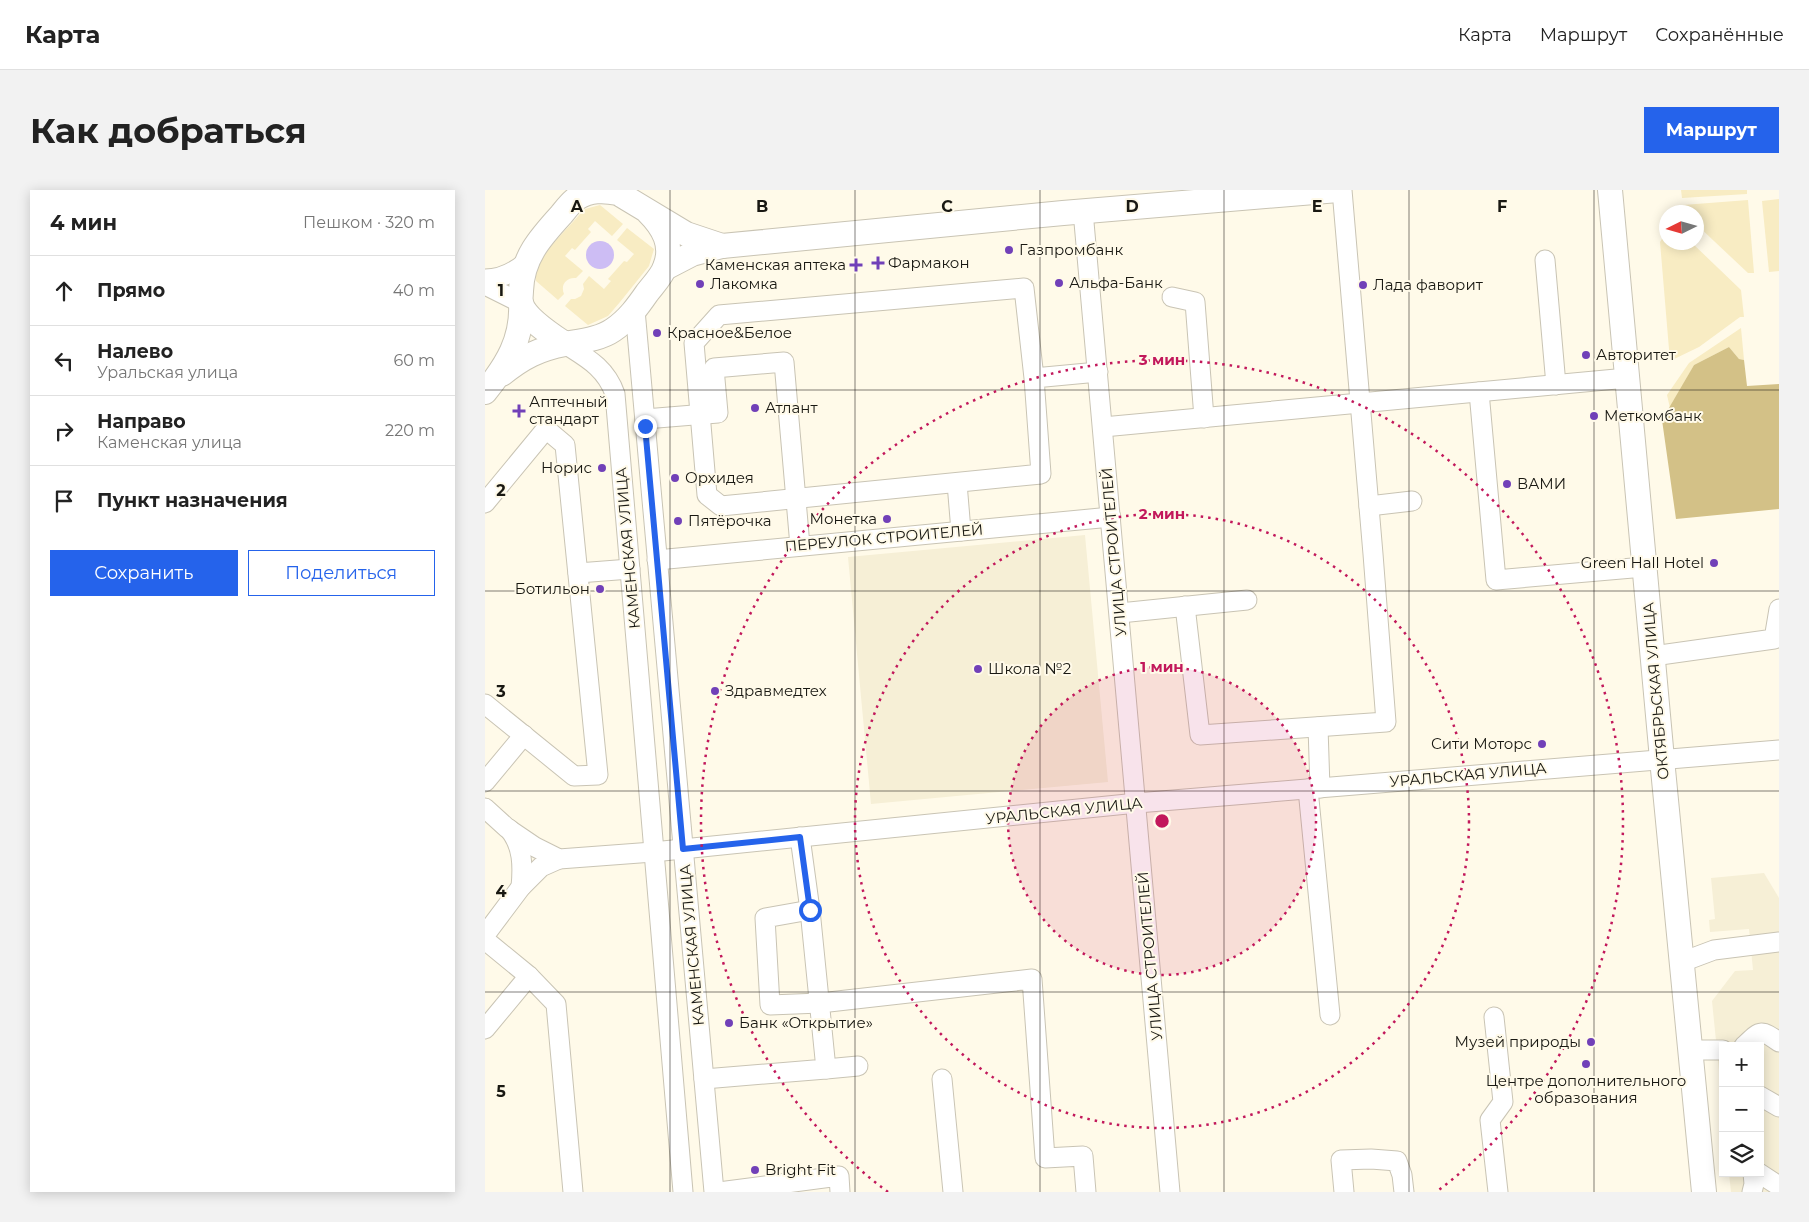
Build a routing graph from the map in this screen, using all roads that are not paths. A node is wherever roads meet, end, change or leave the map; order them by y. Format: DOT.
graph roads {
  1 [pos="1340,190"];
  2 [pos="1610,190"];
  3 [pos="577,194"];
  4 [pos="626,194"];
  5 [pos="648,212"];
  6 [pos="1083,212"];
  7 [pos="722,246"];
  8 [pos="1545,260"];
  9 [pos="525,263"];
  10 [pos="665,268"];
  11 [pos="485,279"];
  12 [pos="485,285"];
  13 [pos="1173,297"];
  14 [pos="521,303"];
  15 [pos="635,310"];
  16 [pos="565,344"];
  17 [pos="1098,372"];
  18 [pos="1034,378"];
  19 [pos="1627,378"];
  20 [pos="1556,384"];
  21 [pos="490,386"];
  22 [pos="1479,392"];
  23 [pos="1360,403"];
  24 [pos="699,414"];
  25 [pos="1204,418"];
  26 [pos="645,422"];
  27 [pos="1103,427"];
  28 [pos="618,428"];
  29 [pos="957,483"];
  30 [pos="796,499"];
  31 [pos="1412,501"];
  32 [pos="485,502"];
  33 [pos="1369,506"];
  34 [pos="1111,516"];
  35 [pos="961,531"];
  36 [pos="801,546"];
  37 [pos="657,560"];
  38 [pos="1645,567"];
  39 [pos="630,569"];
  40 [pos="578,573"];
  41 [pos="1247,600"];
  42 [pos="1185,606"];
  43 [pos="1779,609"];
  44 [pos="1120,613"];
  45 [pos="1653,656"];
  46 [pos="485,704"];
  47 [pos="1318,727"];
  48 [pos="524,735"];
  49 [pos="1779,750"];
  50 [pos="1662,759"];
  51 [pos="485,782"];
  52 [pos="1314,788"];
  53 [pos="1137,803"];
  54 [pos="485,808"];
  55 [pos="507,828"];
  56 [pos="800,837"];
  57 [pos="683,849"];
  58 [pos="653,852"];
  59 [pos="559,859"];
  60 [pos="521,887"];
  61 [pos="810,910"];
  62 [pos="485,935"];
  63 [pos="485,940"];
  64 [pos="1779,942"];
  65 [pos="1682,962"];
  66 [pos="529,976"];
  67 [pos="820,1003"];
  68 [pos="1330,1015"];
  69 [pos="1494,1017"];
  70 [pos="485,1029"];
  71 [pos="1748,1042"];
  72 [pos="1779,1042"];
  73 [pos="1691,1050"];
  74 [pos="1719,1050"];
  75 [pos="858,1066"];
  76 [pos="826,1069"];
  77 [pos="704,1079"];
  78 [pos="942,1079"];
  79 [pos="1764,1098"];
  80 [pos="1779,1107"];
  81 [pos="1764,1176"];
  82 [pos="1753,1177"];
  83 [pos="1779,1186"];
  84 [pos="573,1192"];
  85 [pos="683,1192"];
  86 [pos="714,1192"];
  87 [pos="719,1192"];
  88 [pos="841,1192"];
  89 [pos="953,1192"];
  90 [pos="1085,1192"];
  91 [pos="1170,1192"];
  92 [pos="1344,1192"];
  93 [pos="1404,1192"];
  94 [pos="1498,1192"];
  95 [pos="1705,1192"];
  96 [pos="1751,1192"];
  1 -- 6 [label="main road"];
  1 -- 23 [label="street"];
  2 -- 19 [label="main road, ОКТЯБРЬСКАЯ УЛИЦА"];
  3 -- 4 [label="main road"];
  3 -- 9 [label="main road"];
  4 -- 5 [label="main road"];
  5 -- 7 [label="main road"];
  5 -- 10 [label="main road"];
  6 -- 7 [label="main road"];
  6 -- 17 [label="street, УЛИЦА СТРОИТЕЛЕЙ"];
  7 -- 10 [label="main road"];
  8 -- 20 [label="street"];
  9 -- 11 [label="street"];
  9 -- 14 [label="main road"];
  10 -- 15 [label="main road"];
  12 -- 14 [label="street"];
  13 -- 25 [label="street"];
  14 -- 16 [label="main road"];
  14 -- 21 [label="main road"];
  15 -- 16 [label="main road"];
  15 -- 26 [label="street, КАМЕНСКАЯ УЛИЦА"];
  16 -- 21 [label="main road"];
  16 -- 28 [label="street, КАМЕНСКАЯ УЛИЦА"];
  17 -- 18 [label="street"];
  17 -- 27 [label="street, УЛИЦА СТРОИТЕЛЕЙ"];
  18 -- 24 [label="street"];
  18 -- 29 [label="street"];
  19 -- 20 [label="street"];
  19 -- 38 [label="main road, ОКТЯБРЬСКАЯ УЛИЦА"];
  20 -- 22 [label="street"];
  22 -- 23 [label="street"];
  22 -- 38 [label="street"];
  23 -- 25 [label="street"];
  23 -- 33 [label="street"];
  24 -- 26 [label="street"];
  24 -- 30 [label="street"];
  24 -- 30 [label="street"];
  25 -- 27 [label="street"];
  26 -- 28 [label="street"];
  26 -- 37 [label="street, КАМЕНСКАЯ УЛИЦА"];
  27 -- 34 [label="street, УЛИЦА СТРОИТЕЛЕЙ"];
  28 -- 39 [label="street, КАМЕНСКАЯ УЛИЦА"];
  29 -- 30 [label="street"];
  29 -- 35 [label="street"];
  30 -- 36 [label="street"];
  31 -- 33 [label="street"];
  32 -- 40 [label="street"];
  33 -- 47 [label="street"];
  34 -- 35 [label="street, ПЕРЕУЛОК СТРОИТЕЛЕЙ"];
  34 -- 44 [label="street, УЛИЦА СТРОИТЕЛЕЙ"];
  35 -- 36 [label="street, ПЕРЕУЛОК СТРОИТЕЛЕЙ"];
  36 -- 37 [label="street, ПЕРЕУЛОК СТРОИТЕЛЕЙ"];
  37 -- 57 [label="street, КАМЕНСКАЯ УЛИЦА"];
  38 -- 45 [label="main road, ОКТЯБРЬСКАЯ УЛИЦА"];
  39 -- 40 [label="street"];
  39 -- 58 [label="street, КАМЕНСКАЯ УЛИЦА"];
  40 -- 48 [label="street"];
  41 -- 42 [label="street"];
  42 -- 44 [label="street"];
  42 -- 47 [label="street"];
  43 -- 45 [label="street"];
  44 -- 53 [label="street, УЛИЦА СТРОИТЕЛЕЙ"];
  45 -- 50 [label="main road, ОКТЯБРЬСКАЯ УЛИЦА"];
  46 -- 48 [label="street"];
  47 -- 52 [label="street"];
  48 -- 51 [label="street"];
  49 -- 50 [label="street, УРАЛЬСКАЯ УЛИЦА"];
  50 -- 52 [label="street, УРАЛЬСКАЯ УЛИЦА"];
  50 -- 65 [label="main road, ОКТЯБРЬСКАЯ УЛИЦА"];
  52 -- 53 [label="street, УРАЛЬСКАЯ УЛИЦА"];
  52 -- 68 [label="street"];
  53 -- 56 [label="street, УРАЛЬСКАЯ УЛИЦА"];
  53 -- 91 [label="street, УЛИЦА СТРОИТЕЛЕЙ"];
  54 -- 55 [label="street"];
  55 -- 59 [label="street"];
  55 -- 60 [label="street"];
  56 -- 57 [label="street, УРАЛЬСКАЯ УЛИЦА"];
  56 -- 61 [label="street"];
  57 -- 58 [label="street, УРАЛЬСКАЯ УЛИЦА"];
  57 -- 77 [label="street, КАМЕНСКАЯ УЛИЦА"];
  58 -- 59 [label="street, УРАЛЬСКАЯ УЛИЦА"];
  58 -- 85 [label="street, КАМЕНСКАЯ УЛИЦА"];
  59 -- 60 [label="street"];
  60 -- 62 [label="street"];
  61 -- 67 [label="street"];
  61 -- 67 [label="street"];
  63 -- 66 [label="street"];
  64 -- 65 [label="street"];
  65 -- 73 [label="main road, ОКТЯБРЬСКАЯ УЛИЦА"];
  66 -- 70 [label="street"];
  66 -- 84 [label="street"];
  67 -- 76 [label="street"];
  67 -- 90 [label="street"];
  69 -- 94 [label="street"];
  71 -- 72 [label="street"];
  73 -- 74 [label="street"];
  73 -- 95 [label="main road, ОКТЯБРЬСКАЯ УЛИЦА"];
  75 -- 76 [label="street"];
  76 -- 77 [label="street"];
  77 -- 86 [label="street, КАМЕНСКАЯ УЛИЦА"];
  78 -- 89 [label="street"];
  79 -- 80 [label="street"];
  81 -- 83 [label="street"];
  82 -- 96 [label="street"];
  87 -- 88 [label="street"];
  92 -- 93 [label="street"];
}
